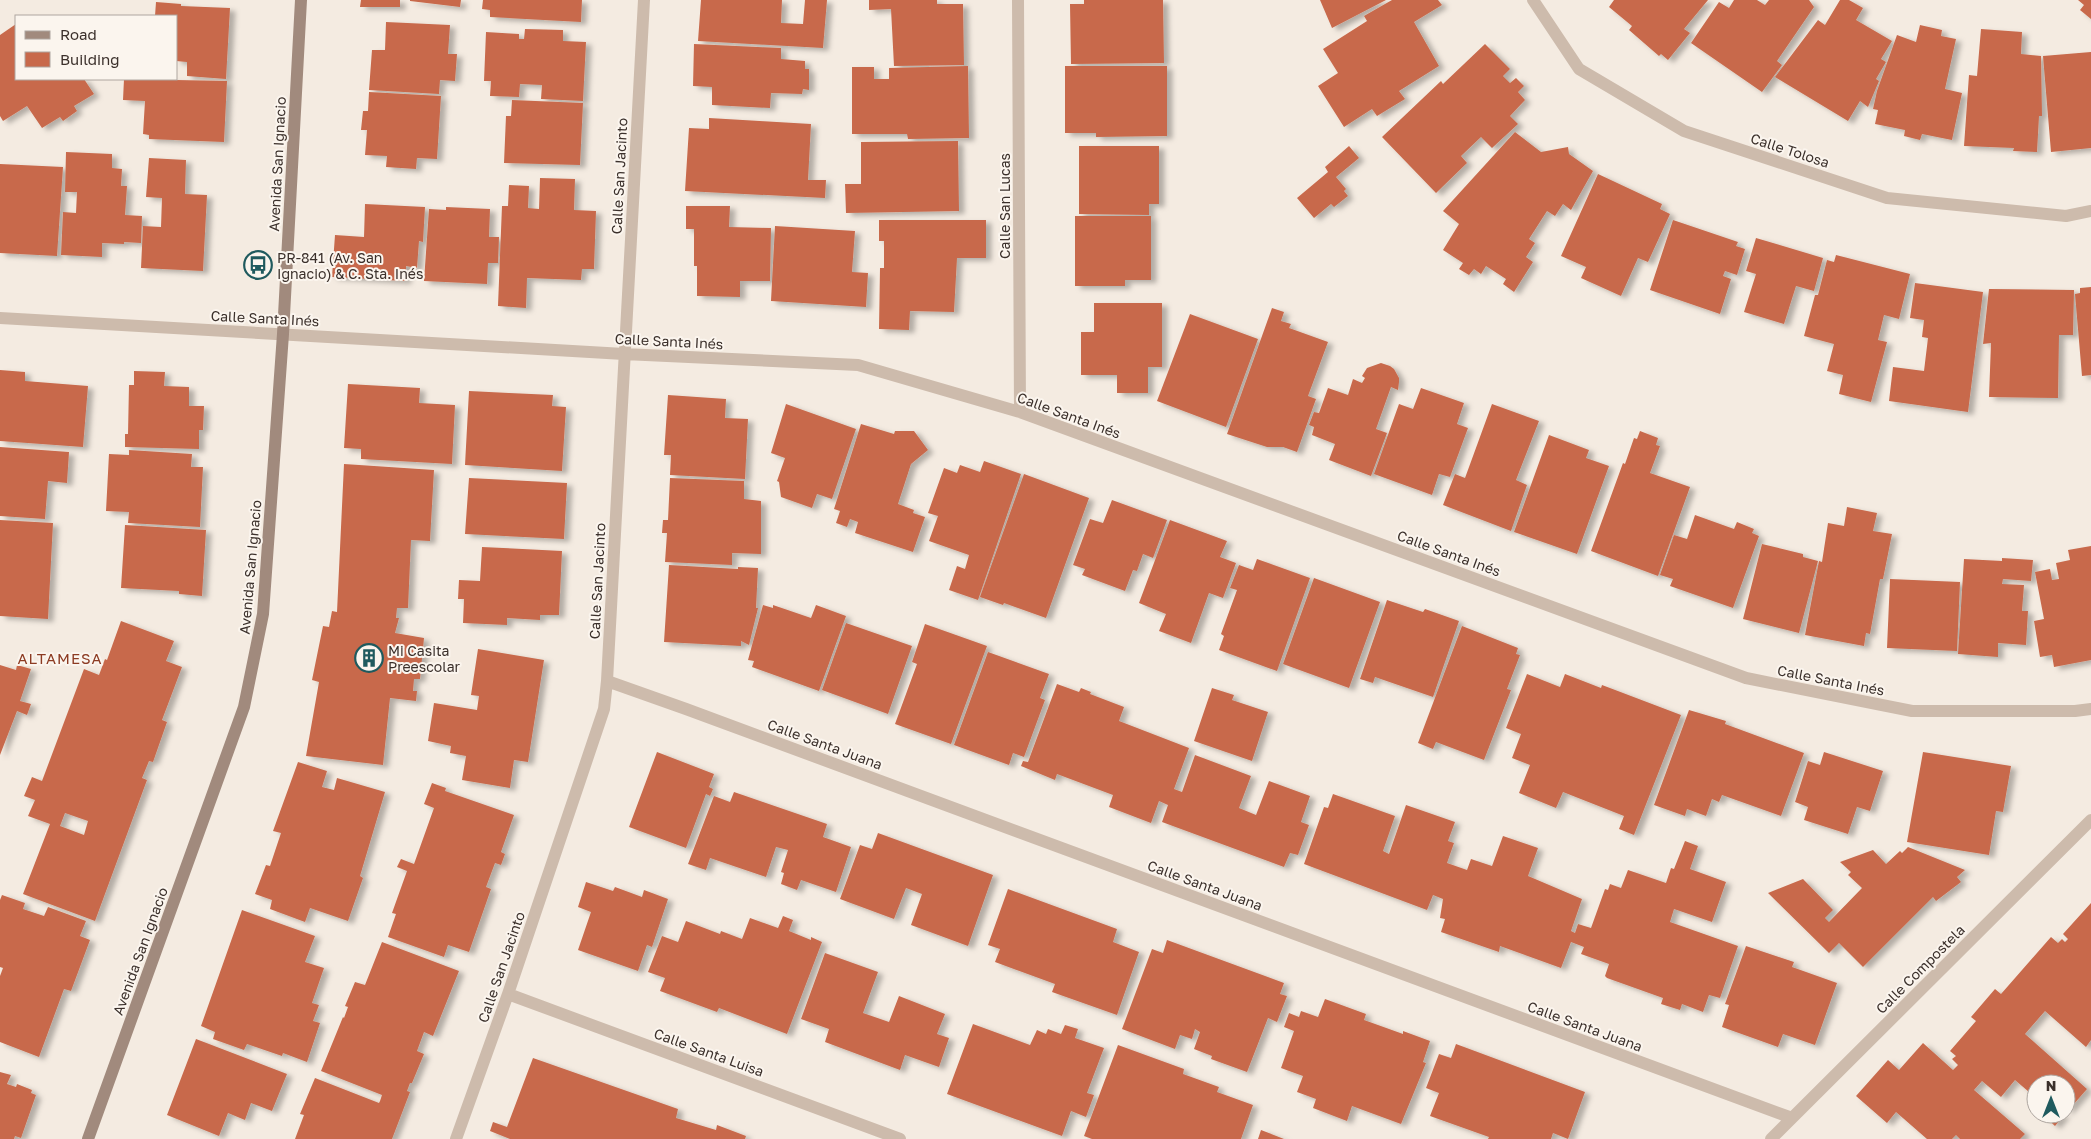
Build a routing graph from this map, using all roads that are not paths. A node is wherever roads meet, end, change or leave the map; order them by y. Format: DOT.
graph roads {
  1 [pos="301,0"];
  2 [pos="644,0"];
  3 [pos="1018,0"];
  4 [pos="1533,0"];
  5 [pos="2091,211"];
  6 [pos="0,318"];
  7 [pos="283,334"];
  8 [pos="624,354"];
  9 [pos="1020,412"];
  10 [pos="607,681"];
  11 [pos="2091,709"];
  12 [pos="2091,820"];
  13 [pos="508,994"];
  14 [pos="1792,1118"];
  15 [pos="88,1139"];
  16 [pos="456,1139"];
  17 [pos="900,1139"];
  18 [pos="1771,1139"];
  1 -- 7 [label="street, Avenida San Ignacio"];
  2 -- 8 [label="street, Calle San Jacinto"];
  3 -- 9 [label="street, Calle San Lucas"];
  4 -- 5 [label="street, Calle Tolosa"];
  6 -- 7 [label="street, Calle Santa Inés"];
  7 -- 8 [label="street, Calle Santa Inés"];
  7 -- 15 [label="street, Avenida San Ignacio"];
  8 -- 9 [label="street, Calle Santa Inés"];
  8 -- 10 [label="street, Calle San Jacinto"];
  9 -- 11 [label="street, Calle Santa Inés"];
  10 -- 13 [label="street, Calle San Jacinto"];
  10 -- 14 [label="street, Calle Santa Juana"];
  12 -- 14 [label="street, Calle Compostela"];
  13 -- 16 [label="street, Calle San Jacinto"];
  13 -- 17 [label="street, Calle Santa Luisa"];
  14 -- 18 [label="street, Calle Compostela"];
}
